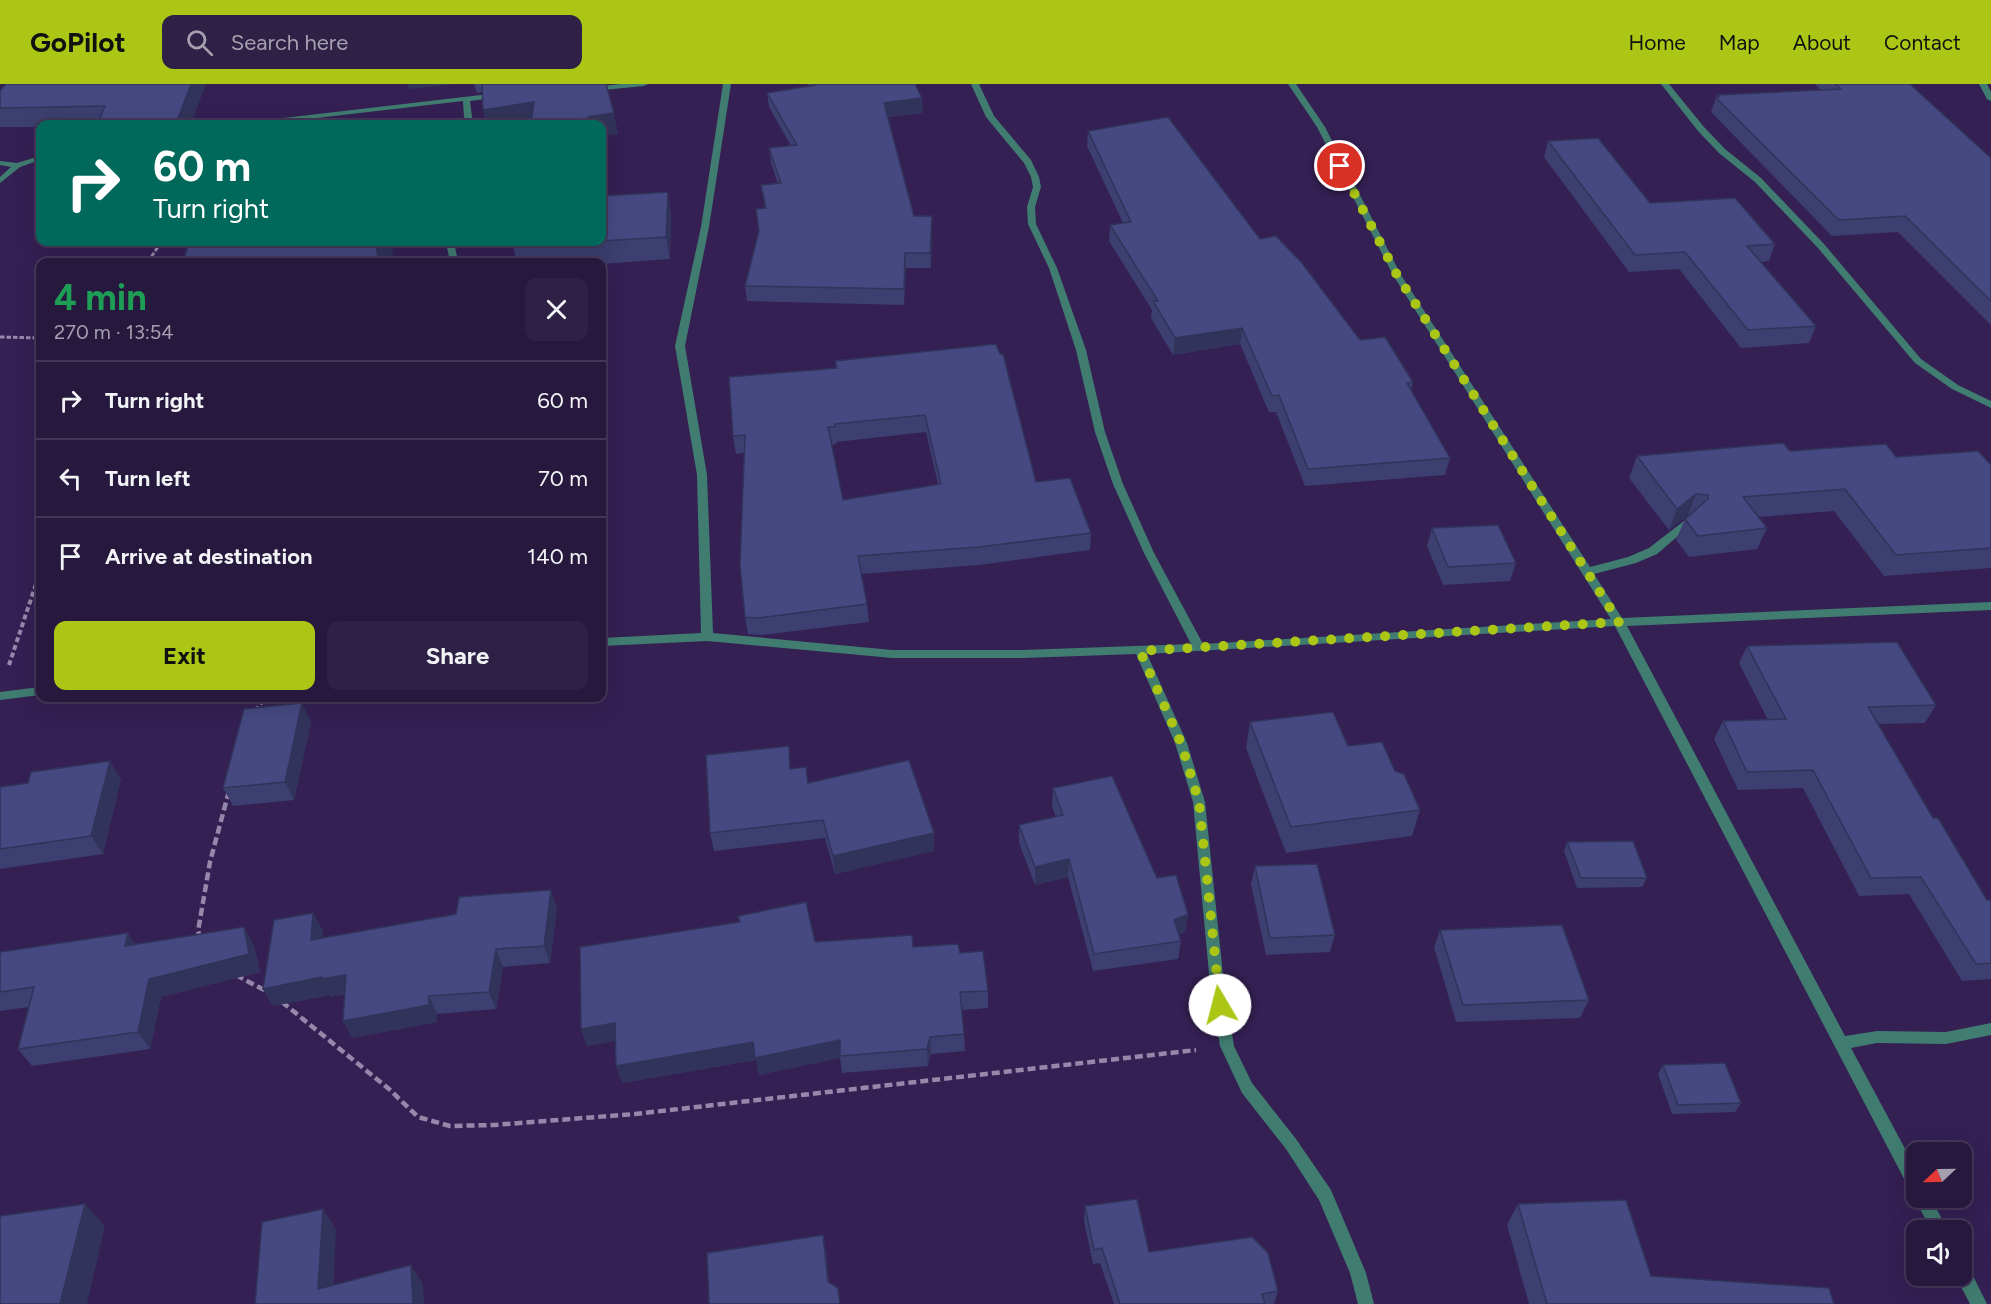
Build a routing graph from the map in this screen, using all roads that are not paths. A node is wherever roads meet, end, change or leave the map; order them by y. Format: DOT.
graph roads {
  1 [pos="644,84"];
  2 [pos="727,84"];
  3 [pos="975,84"];
  4 [pos="1292,84"];
  5 [pos="1665,84"];
  6 [pos="1983,84"];
  7 [pos="589,89"];
  8 [pos="512,94"];
  9 [pos="466,98"];
  10 [pos="1991,99"];
  11 [pos="282,120"];
  12 [pos="471,120"];
  13 [pos="36,159"];
  14 [pos="0,163"];
  15 [pos="17,165"];
  16 [pos="0,181"];
  17 [pos="1991,405"];
  18 [pos="1694,519"];
  19 [pos="1587,572"];
  20 [pos="1991,606"];
  21 [pos="1619,622"];
  22 [pos="707,637"];
  23 [pos="606,642"];
  24 [pos="1199,648"];
  25 [pos="1140,651"];
  26 [pos="36,692"];
  27 [pos="0,696"];
  28 [pos="1991,1029"];
  29 [pos="1841,1043"];
  30 [pos="1906,1166"];
  31 [pos="1969,1286"];
  32 [pos="1366,1304"];
  33 [pos="1979,1304"];
  1 -- 7 [label="street"];
  2 -- 22 [label="street"];
  3 -- 24 [label="street"];
  4 -- 19 [label="street"];
  5 -- 17 [label="street"];
  6 -- 10 [label="street"];
  8 -- 9 [label="street"];
  9 -- 11 [label="street"];
  9 -- 12 [label="street"];
  13 -- 15 [label="street"];
  14 -- 15 [label="street"];
  15 -- 16 [label="street"];
  18 -- 19 [label="street"];
  19 -- 21 [label="street"];
  20 -- 21 [label="street"];
  21 -- 24 [label="street"];
  21 -- 29 [label="street"];
  22 -- 23 [label="street"];
  22 -- 25 [label="street"];
  24 -- 25 [label="street"];
  25 -- 32 [label="street"];
  26 -- 27 [label="street"];
  28 -- 29 [label="street"];
  29 -- 30 [label="street"];
  31 -- 33 [label="street"];
}
